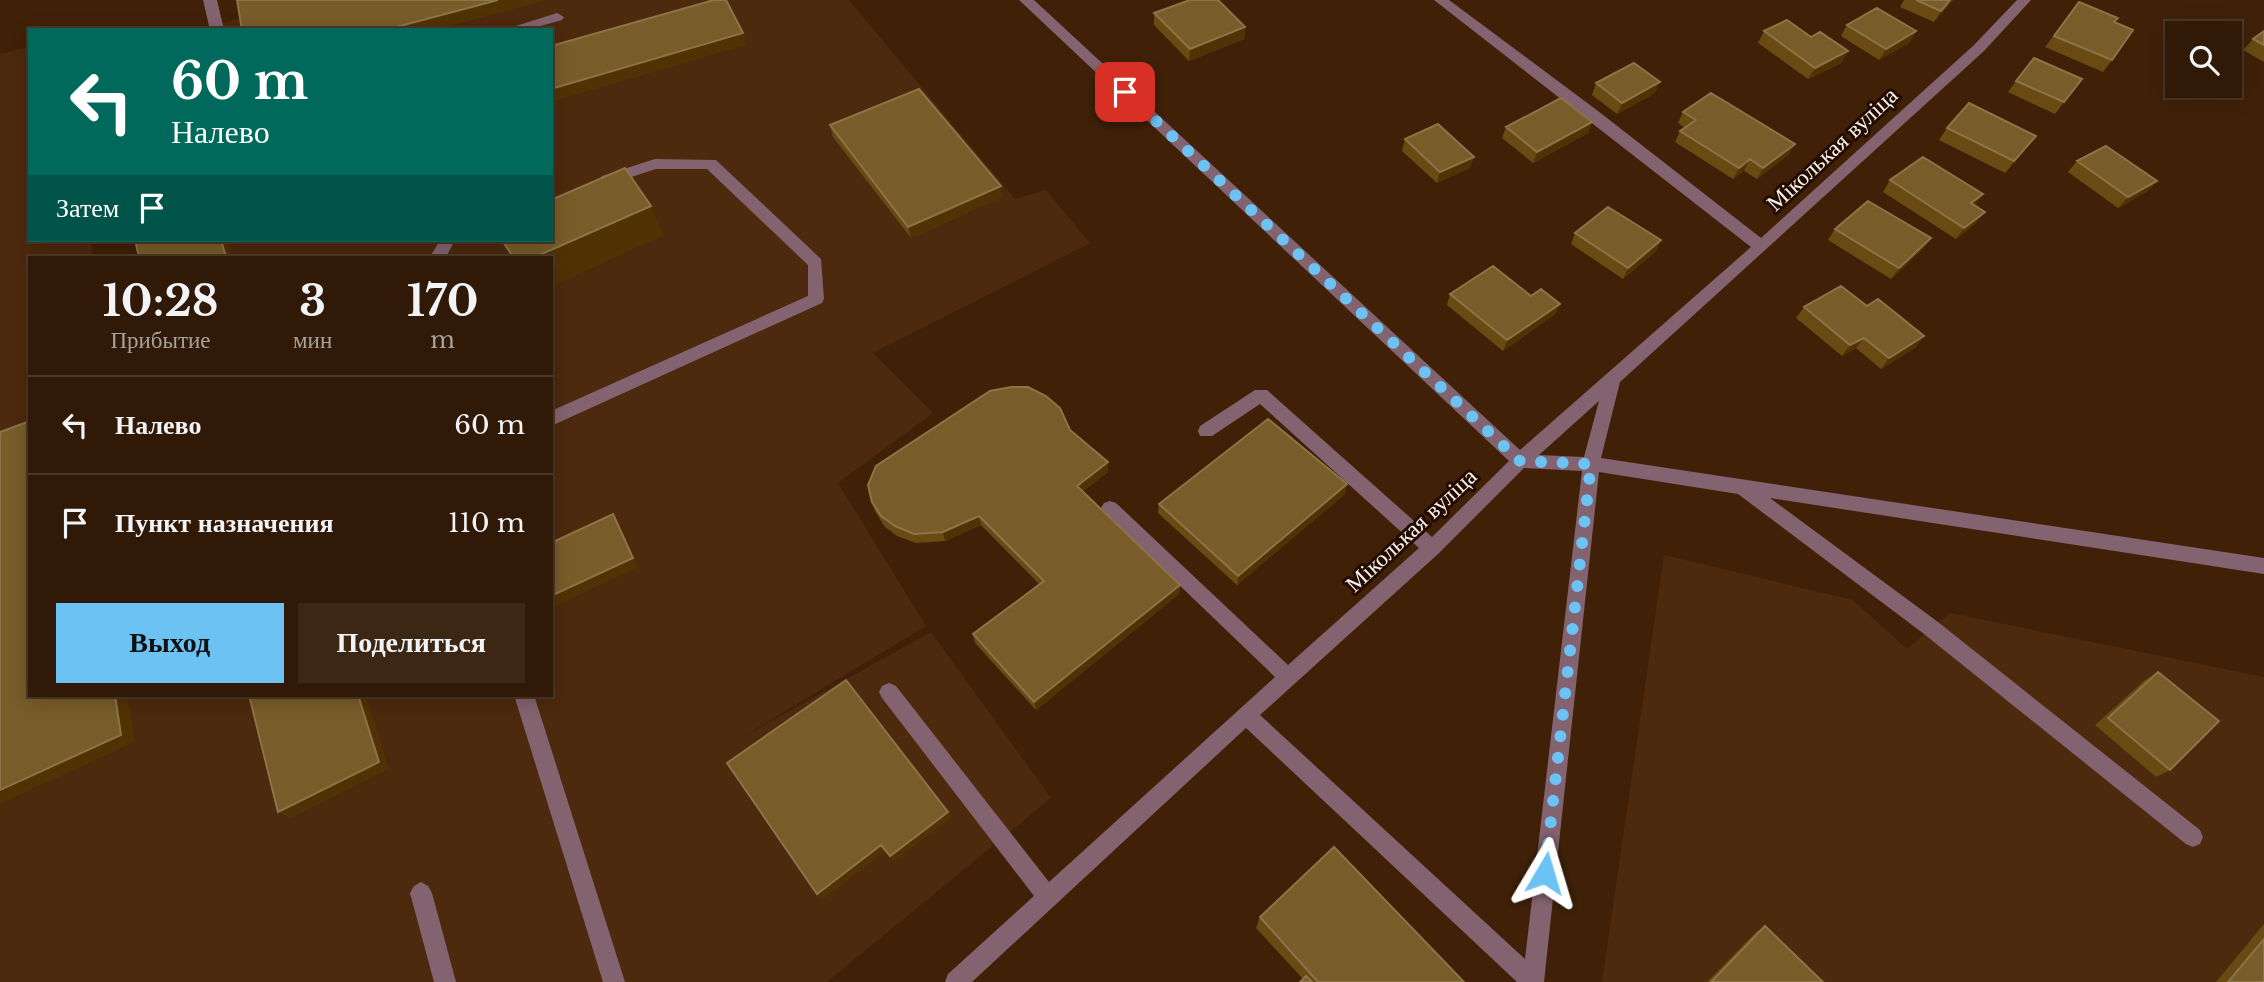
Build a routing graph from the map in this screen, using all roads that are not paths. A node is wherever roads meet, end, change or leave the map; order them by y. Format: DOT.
graph roads {
  1 [pos="210,0"];
  2 [pos="1026,0"];
  3 [pos="1441,0"];
  4 [pos="2024,0"];
  5 [pos="558,17"];
  6 [pos="217,28"];
  7 [pos="517,28"];
  8 [pos="590,186"];
  9 [pos="1762,247"];
  10 [pos="1613,378"];
  11 [pos="553,418"];
  12 [pos="1206,431"];
  13 [pos="1520,461"];
  14 [pos="1591,464"];
  15 [pos="1742,488"];
  16 [pos="1110,508"];
  17 [pos="1432,548"];
  18 [pos="2264,566"];
  19 [pos="1288,677"];
  20 [pos="889,692"];
  21 [pos="525,697"];
  22 [pos="1246,715"];
  23 [pos="2193,837"];
  24 [pos="421,893"];
  25 [pos="1049,899"];
  26 [pos="444,982"];
  27 [pos="614,982"];
  28 [pos="956,982"];
  29 [pos="1533,982"];
  1 -- 6 [label="street"];
  2 -- 13 [label="street"];
  3 -- 9 [label="street"];
  4 -- 9 [label="street, Міколькая вуліца"];
  5 -- 7 [label="street"];
  8 -- 11 [label="street"];
  9 -- 10 [label="street, Міколькая вуліца"];
  10 -- 13 [label="street, Міколькая вуліца"];
  10 -- 14 [label="street"];
  12 -- 17 [label="street"];
  13 -- 14 [label="street"];
  13 -- 17 [label="street, Міколькая вуліца"];
  14 -- 15 [label="street"];
  14 -- 29 [label="street"];
  15 -- 18 [label="street"];
  15 -- 23 [label="street"];
  16 -- 19 [label="street"];
  17 -- 19 [label="street, Міколькая вуліца"];
  19 -- 22 [label="street, Міколькая вуліца"];
  20 -- 25 [label="street"];
  21 -- 27 [label="street"];
  22 -- 25 [label="street, Міколькая вуліца"];
  22 -- 29 [label="street"];
  24 -- 26 [label="street"];
  25 -- 28 [label="street, Міколькая вуліца"];
}
